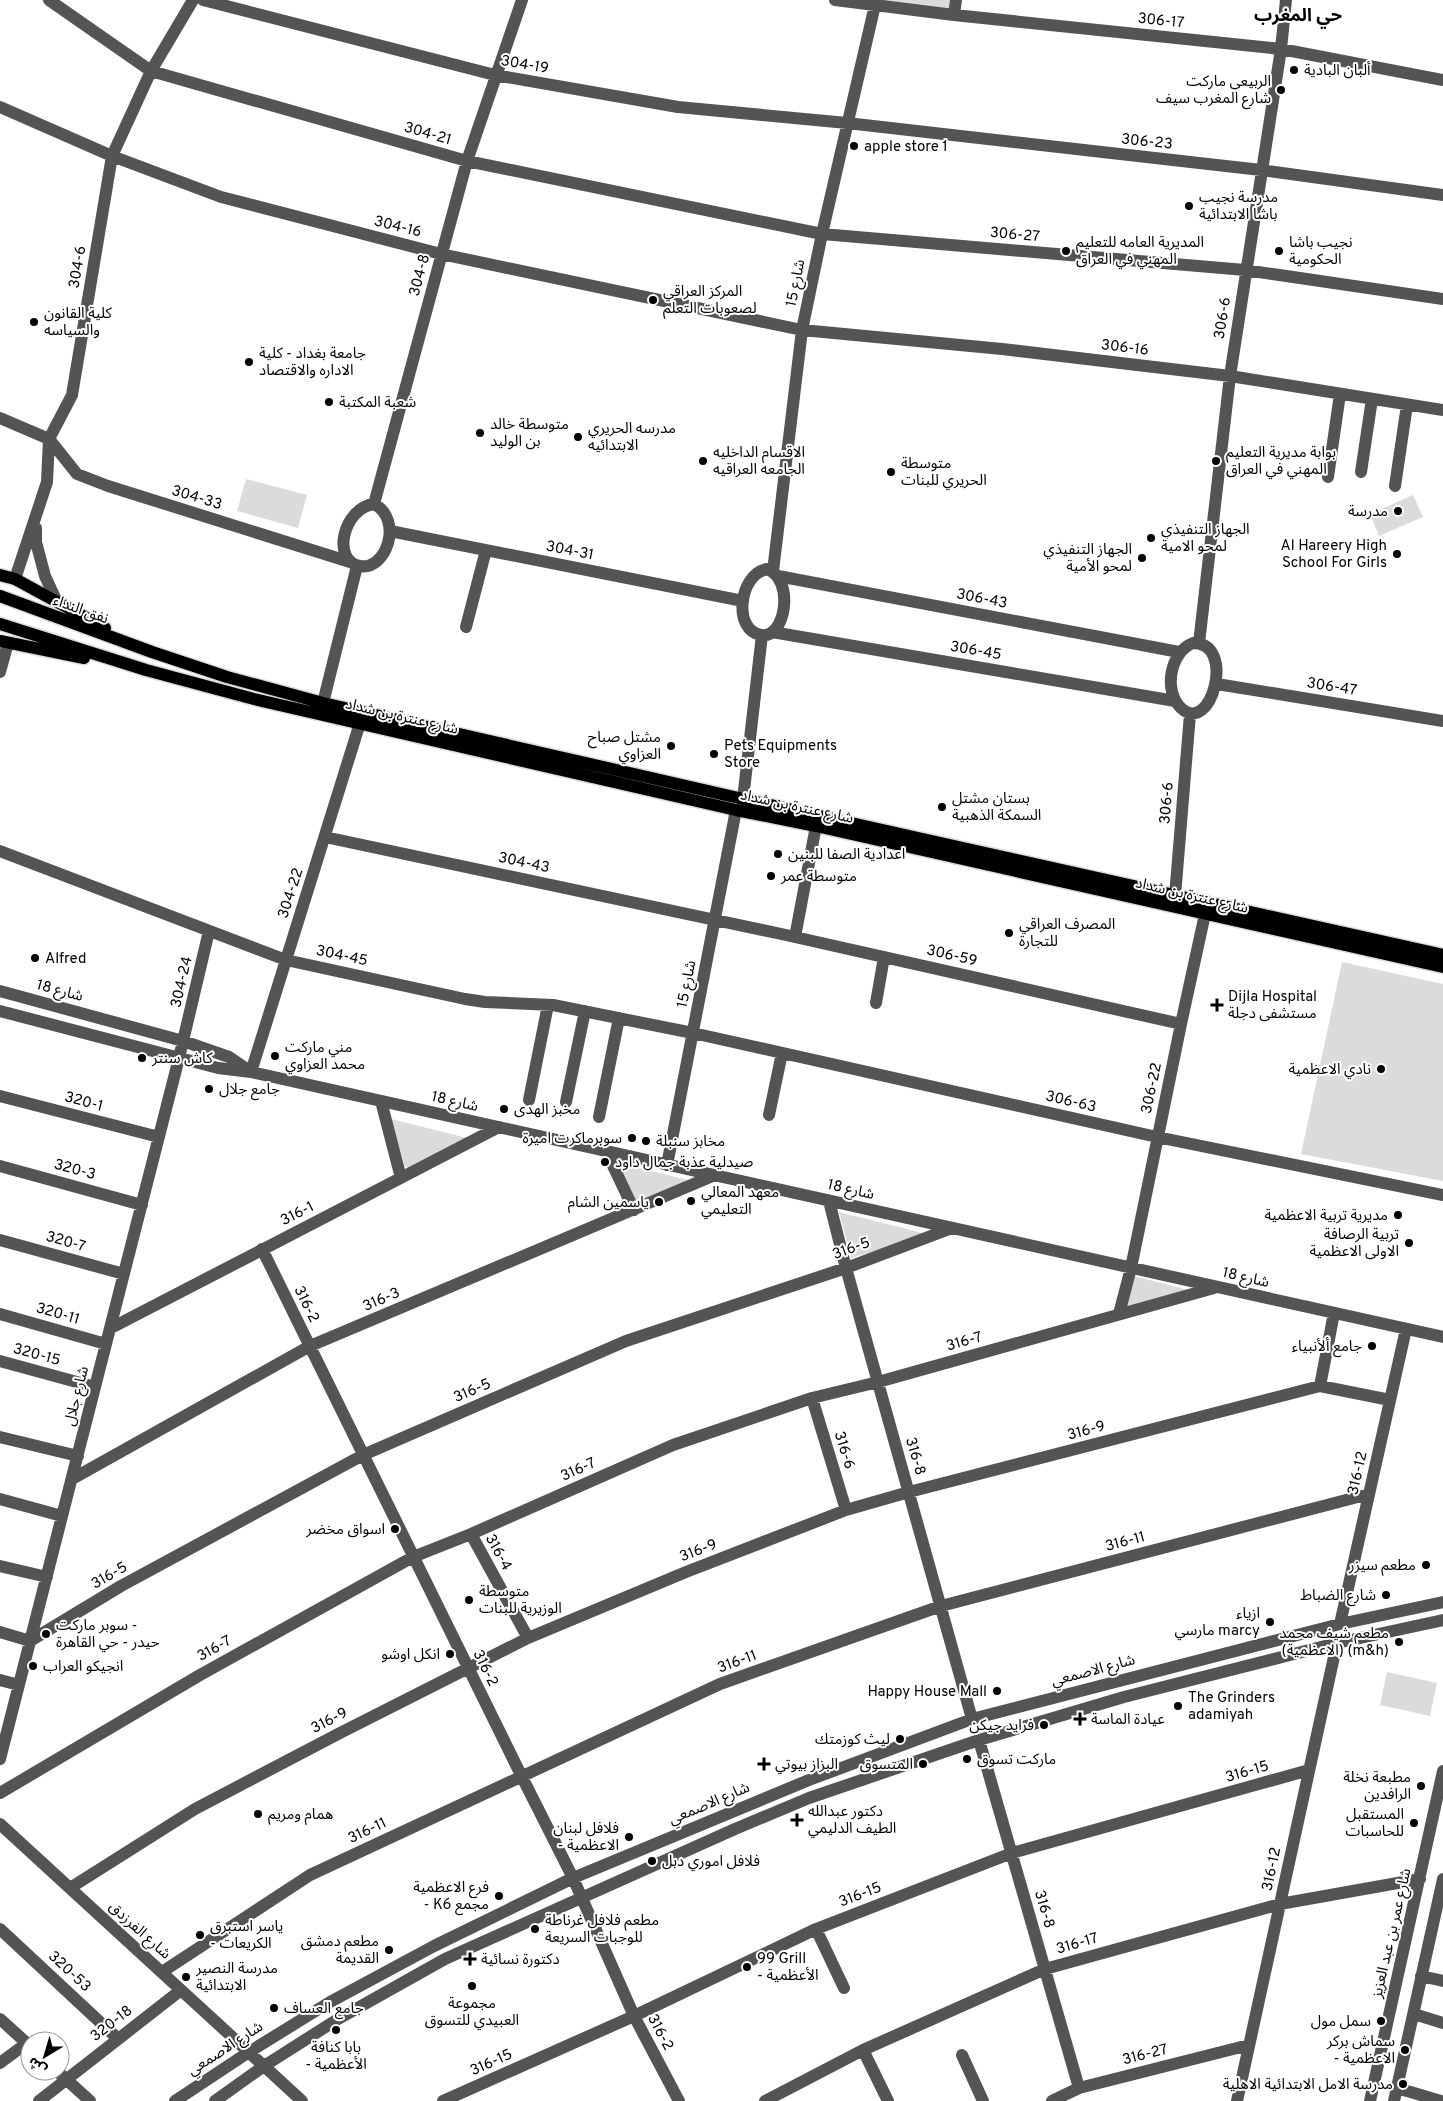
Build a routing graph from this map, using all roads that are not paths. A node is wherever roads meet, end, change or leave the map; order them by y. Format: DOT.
graph roads {
  1 [pos="49,0"];
  2 [pos="193,0"];
  3 [pos="203,0"];
  4 [pos="522,0"];
  5 [pos="835,0"];
  6 [pos="956,0"];
  7 [pos="1286,0"];
  8 [pos="875,5"];
  9 [pos="954,15"];
  10 [pos="1281,49"];
  11 [pos="151,71"];
  12 [pos="495,75"];
  13 [pos="1443,80"];
  14 [pos="0,108"];
  15 [pos="847,123"];
  16 [pos="112,156"];
  17 [pos="467,161"];
  18 [pos="1262,170"];
  19 [pos="1443,195"];
  20 [pos="822,234"];
  21 [pos="441,254"];
  22 [pos="1245,270"];
  23 [pos="1443,299"];
  24 [pos="802,330"];
  25 [pos="1230,376"];
  26 [pos="1340,394"];
  27 [pos="1372,399"];
  28 [pos="1407,405"];
  29 [pos="1443,410"];
  30 [pos="0,418"];
  31 [pos="49,439"];
  32 [pos="1361,472"];
  33 [pos="1328,477"];
  34 [pos="1395,486"];
  35 [pos="374,504"];
  36 [pos="36,520"];
  37 [pos="390,531"];
  38 [pos="486,550"];
  39 [pos="354,564"];
  40 [pos="775,574"];
  41 [pos="0,575"];
  42 [pos="15,579"];
  43 [pos="0,596"];
  44 [pos="743,601"];
  45 [pos="56,602"];
  46 [pos="0,624"];
  47 [pos="466,627"];
  48 [pos="767,633"];
  49 [pos="4,642"];
  50 [pos="1199,643"];
  51 [pos="152,652"];
  52 [pos="1179,652"];
  53 [pos="146,670"];
  54 [pos="0,672"];
  55 [pos="1217,684"];
  56 [pos="1175,701"];
  57 [pos="323,703"];
  58 [pos="1190,714"];
  59 [pos="1443,721"];
  60 [pos="360,723"];
  61 [pos="740,805"];
  62 [pos="816,826"];
  63 [pos="325,836"];
  64 [pos="0,851"];
  65 [pos="1175,896"];
  66 [pos="1205,914"];
  67 [pos="715,920"];
  68 [pos="209,931"];
  69 [pos="794,937"];
  70 [pos="1443,955"];
  71 [pos="884,957"];
  72 [pos="286,960"];
  73 [pos="1443,967"];
  74 [pos="0,991"];
  75 [pos="876,1003"];
  76 [pos="548,1005"];
  77 [pos="0,1011"];
  78 [pos="585,1011"];
  79 [pos="619,1018"];
  80 [pos="1181,1024"];
  81 [pos="693,1033"];
  82 [pos="184,1040"];
  83 [pos="782,1053"];
  84 [pos="179,1058"];
  85 [pos="251,1072"];
  86 [pos="0,1096"];
  87 [pos="529,1100"];
  88 [pos="380,1101"];
  89 [pos="566,1102"];
  90 [pos="769,1115"];
  91 [pos="599,1117"];
  92 [pos="499,1127"];
  93 [pos="159,1137"];
  94 [pos="1158,1137"];
  95 [pos="606,1151"];
  96 [pos="667,1165"];
  97 [pos="0,1166"];
  98 [pos="715,1176"];
  99 [pos="401,1178"];
  100 [pos="1443,1195"];
  101 [pos="829,1201"];
  102 [pos="142,1205"];
  103 [pos="634,1210"];
  104 [pos="952,1228"];
  105 [pos="0,1240"];
  106 [pos="262,1249"];
  107 [pos="846,1268"];
  108 [pos="1131,1268"];
  109 [pos="124,1274"];
  110 [pos="1216,1287"];
  111 [pos="1334,1313"];
  112 [pos="0,1314"];
  113 [pos="1118,1314"];
  114 [pos="110,1328"];
  115 [pos="1406,1329"];
  116 [pos="1443,1337"];
  117 [pos="106,1344"];
  118 [pos="310,1346"];
  119 [pos="0,1361"];
  120 [pos="878,1382"];
  121 [pos="95,1386"];
  122 [pos="1320,1386"];
  123 [pos="812,1398"];
  124 [pos="1390,1400"];
  125 [pos="0,1437"];
  126 [pos="363,1455"];
  127 [pos="78,1456"];
  128 [pos="72,1479"];
  129 [pos="909,1492"];
  130 [pos="1369,1494"];
  131 [pos="0,1499"];
  132 [pos="846,1510"];
  133 [pos="62,1516"];
  134 [pos="470,1534"];
  135 [pos="413,1557"];
  136 [pos="0,1566"];
  137 [pos="46,1577"];
  138 [pos="1443,1602"];
  139 [pos="941,1606"];
  140 [pos="1443,1620"];
  141 [pos="1340,1624"];
  142 [pos="0,1632"];
  143 [pos="528,1638"];
  144 [pos="30,1641"];
  145 [pos="1337,1643"];
  146 [pos="468,1668"];
  147 [pos="0,1680"];
  148 [pos="19,1685"];
  149 [pos="972,1719"];
  150 [pos="979,1740"];
  151 [pos="0,1756"];
  152 [pos="1309,1770"];
  153 [pos="1443,1771"];
  154 [pos="521,1775"];
  155 [pos="0,1793"];
  156 [pos="0,1824"];
  157 [pos="1012,1853"];
  158 [pos="573,1878"];
  159 [pos="1420,1879"];
  160 [pos="1443,1879"];
  161 [pos="70,1888"];
  162 [pos="582,1897"];
  163 [pos="1280,1904"];
  164 [pos="0,1929"];
  165 [pos="816,1929"];
  166 [pos="1430,1939"];
  167 [pos="1443,1940"];
  168 [pos="1045,1969"];
  169 [pos="162,1972"];
  170 [pos="1422,1976"];
  171 [pos="1443,1981"];
  172 [pos="844,1988"];
  173 [pos="181,1990"];
  174 [pos="1414,2014"];
  175 [pos="634,2016"];
  176 [pos="0,2019"];
  177 [pos="1443,2023"];
  178 [pos="20,2038"];
  179 [pos="118,2038"];
  180 [pos="1249,2045"];
  181 [pos="20,2050"];
  182 [pos="863,2050"];
  183 [pos="249,2052"];
  184 [pos="962,2055"];
  185 [pos="0,2063"];
  186 [pos="264,2066"];
  187 [pos="70,2070"];
  188 [pos="57,2081"];
  189 [pos="68,2081"];
  190 [pos="1079,2088"];
  191 [pos="1397,2088"];
  192 [pos="39,2101"];
  193 [pos="90,2101"];
  194 [pos="175,2101"];
  195 [pos="215,2101"];
  196 [pos="302,2101"];
  197 [pos="443,2101"];
  198 [pos="679,2101"];
  199 [pos="765,2101"];
  200 [pos="888,2101"];
  201 [pos="983,2101"];
  202 [pos="1052,2101"];
  203 [pos="1237,2101"];
  204 [pos="1370,2101"];
  205 [pos="1394,2101"];
  206 [pos="1441,2101"];
  1 -- 11 [label="street, 304-21"];
  2 -- 11 [label="street, 304-6"];
  3 -- 12 [label="street, 304-19"];
  4 -- 12 [label="street, 304-8"];
  5 -- 8 [label="street, 306-17"];
  6 -- 9 [label="street"];
  7 -- 10 [label="street, 306-6"];
  8 -- 9 [label="street, 306-17"];
  8 -- 15 [label="street, شارع 15"];
  9 -- 10 [label="street, 306-17"];
  10 -- 13 [label="street, 306-17"];
  10 -- 18 [label="street, 306-6"];
  11 -- 16 [label="street, 304-6"];
  11 -- 17 [label="street, 304-21"];
  12 -- 15 [label="street, 304-19"];
  12 -- 17 [label="street, 304-8"];
  14 -- 16 [label="street, 304-16"];
  15 -- 18 [label="street, 306-23"];
  15 -- 20 [label="street, شارع 15"];
  16 -- 21 [label="street, 304-16"];
  16 -- 31 [label="street, 304-6"];
  17 -- 20 [label="street, 304-21"];
  17 -- 21 [label="street, 304-8"];
  18 -- 19 [label="street, 306-23"];
  18 -- 22 [label="street, 306-6"];
  20 -- 22 [label="street, 306-27"];
  20 -- 24 [label="street, شارع 15"];
  21 -- 24 [label="street, 304-16"];
  21 -- 35 [label="street, 304-8"];
  22 -- 23 [label="street, 306-27"];
  22 -- 25 [label="street, 306-6"];
  24 -- 25 [label="street, 306-16"];
  24 -- 40 [label="street, شارع 15"];
  25 -- 26 [label="street, 306-16"];
  25 -- 50 [label="street, 306-6"];
  26 -- 27 [label="street, 306-16"];
  26 -- 33 [label="street"];
  27 -- 28 [label="street, 306-16"];
  27 -- 32 [label="street"];
  28 -- 29 [label="street, 306-16"];
  28 -- 34 [label="street"];
  30 -- 31 [label="street"];
  31 -- 36 [label="street, 304-6"];
  31 -- 39 [label="street, 304-33"];
  35 -- 37 [label="street"];
  35 -- 39 [label="street"];
  36 -- 42 [label="street, 304-6"];
  36 -- 45 [label="street"];
  37 -- 38 [label="street, 304-31"];
  37 -- 39 [label="street"];
  38 -- 44 [label="street, 304-31"];
  38 -- 47 [label="street"];
  39 -- 57 [label="street"];
  40 -- 44 [label="street"];
  40 -- 48 [label="street, شارع 15"];
  40 -- 52 [label="street, 306-43"];
  41 -- 42 [label="main road"];
  42 -- 45 [label="main road"];
  43 -- 51 [label="main road, نفق النداء"];
  44 -- 48 [label="street"];
  45 -- 51 [label="main road"];
  46 -- 53 [label="main road"];
  48 -- 56 [label="street, 306-45"];
  48 -- 61 [label="street, شارع 15"];
  49 -- 53 [label="main road"];
  49 -- 54 [label="street"];
  50 -- 52 [label="street"];
  50 -- 55 [label="street"];
  51 -- 57 [label="main road, شارع عنترة بن شداد"];
  52 -- 56 [label="street"];
  53 -- 60 [label="main road, شارع عنترة بن شداد"];
  55 -- 58 [label="street"];
  55 -- 59 [label="street, 306-47"];
  56 -- 58 [label="street"];
  57 -- 61 [label="main road, شارع عنترة بن شداد"];
  58 -- 65 [label="street, 306-6"];
  60 -- 61 [label="main road, شارع عنترة بن شداد"];
  60 -- 63 [label="street, 304-22"];
  61 -- 62 [label="main road, شارع عنترة بن شداد"];
  61 -- 65 [label="main road, شارع عنترة بن شداد"];
  61 -- 67 [label="street, شارع 15"];
  62 -- 66 [label="main road, شارع عنترة بن شداد"];
  62 -- 69 [label="street"];
  63 -- 67 [label="street, 304-43"];
  63 -- 72 [label="street, 304-22"];
  64 -- 68 [label="street, 304-45"];
  65 -- 70 [label="main road, شارع عنترة بن شداد"];
  66 -- 73 [label="main road, شارع عنترة بن شداد"];
  66 -- 80 [label="street, 306-22"];
  67 -- 69 [label="street, 306-59"];
  67 -- 81 [label="street, شارع 15"];
  68 -- 72 [label="street, 304-45"];
  68 -- 82 [label="street, 304-24"];
  69 -- 71 [label="street, 306-59"];
  71 -- 75 [label="street"];
  71 -- 80 [label="street, 306-59"];
  72 -- 76 [label="street, 304-45"];
  72 -- 85 [label="street, 304-22"];
  74 -- 82 [label="street, شارع 18"];
  76 -- 78 [label="street, 304-45"];
  76 -- 87 [label="street"];
  77 -- 84 [label="street, شارع 18"];
  78 -- 79 [label="street, 304-45"];
  78 -- 89 [label="street"];
  79 -- 81 [label="street, 304-45"];
  79 -- 91 [label="street"];
  80 -- 94 [label="street, 306-22"];
  81 -- 83 [label="street, 306-63"];
  81 -- 96 [label="street, شارع 15"];
  82 -- 84 [label="street, شارع جلال"];
  82 -- 85 [label="street, شارع 18"];
  83 -- 90 [label="street"];
  83 -- 94 [label="street, 306-63"];
  84 -- 85 [label="street, شارع 18"];
  84 -- 93 [label="street, شارع جلال"];
  85 -- 88 [label="street, شارع 18"];
  86 -- 93 [label="street, 320-1"];
  88 -- 92 [label="street, شارع 18"];
  88 -- 99 [label="street"];
  92 -- 95 [label="street, شارع 18"];
  92 -- 99 [label="street, 316-1"];
  93 -- 102 [label="street, شارع جلال"];
  94 -- 100 [label="street, 306-63"];
  94 -- 108 [label="street, 306-22"];
  95 -- 96 [label="street, شارع 18"];
  95 -- 103 [label="street"];
  96 -- 98 [label="street, شارع 18"];
  97 -- 102 [label="street, 320-3"];
  98 -- 101 [label="street, شارع 18"];
  98 -- 103 [label="street, 316-3"];
  99 -- 106 [label="street, 316-1"];
  101 -- 104 [label="street, شارع 18"];
  101 -- 107 [label="street, 316-8"];
  102 -- 109 [label="street, شارع جلال"];
  103 -- 118 [label="street, 316-3"];
  104 -- 107 [label="street, 316-5"];
  104 -- 108 [label="street, شارع 18"];
  105 -- 109 [label="street, 320-7"];
  106 -- 114 [label="street, 316-1"];
  106 -- 118 [label="street, 316-2"];
  107 -- 120 [label="street, 316-8"];
  107 -- 126 [label="street, 316-5"];
  108 -- 110 [label="street, شارع 18"];
  108 -- 113 [label="street, 306-22"];
  109 -- 114 [label="street, شارع جلال"];
  110 -- 111 [label="street, شارع 18"];
  110 -- 113 [label="street, 316-7"];
  111 -- 115 [label="street, شارع 18"];
  111 -- 122 [label="street"];
  112 -- 117 [label="street, 320-11"];
  113 -- 120 [label="street, 316-7"];
  114 -- 117 [label="street, شارع جلال"];
  115 -- 116 [label="street, شارع 18"];
  115 -- 124 [label="street, 316-12"];
  117 -- 121 [label="street, شارع جلال"];
  118 -- 126 [label="street, 316-2"];
  118 -- 128 [label="street, 316-3"];
  119 -- 121 [label="street, 320-15"];
  120 -- 123 [label="street, 316-7"];
  120 -- 129 [label="street, 316-8"];
  121 -- 127 [label="street, شارع جلال"];
  122 -- 124 [label="street, 316-9"];
  122 -- 129 [label="street, 316-9"];
  123 -- 132 [label="street, 316-6"];
  123 -- 134 [label="street, 316-7"];
  124 -- 130 [label="street, 316-12"];
  125 -- 127 [label="street"];
  126 -- 135 [label="street, 316-2"];
  126 -- 144 [label="street, 316-5"];
  127 -- 128 [label="street, شارع جلال"];
  128 -- 133 [label="street, شارع جلال"];
  129 -- 132 [label="street, 316-9"];
  129 -- 139 [label="street, 316-8"];
  130 -- 139 [label="street, 316-11"];
  130 -- 141 [label="street, 316-12"];
  131 -- 133 [label="street"];
  132 -- 143 [label="street, 316-9"];
  133 -- 137 [label="street, شارع جلال"];
  134 -- 135 [label="street, 316-7"];
  134 -- 143 [label="street, 316-4"];
  135 -- 146 [label="street, 316-2"];
  135 -- 155 [label="street, 316-7"];
  136 -- 137 [label="street"];
  137 -- 144 [label="street, شارع جلال"];
  138 -- 141 [label="street, شارع الاصمعي"];
  139 -- 149 [label="street, 316-8"];
  139 -- 154 [label="street, 316-11"];
  140 -- 145 [label="street"];
  141 -- 149 [label="street, شارع الاصمعي"];
  142 -- 144 [label="street"];
  143 -- 146 [label="street, 316-9"];
  144 -- 148 [label="street, شارع جلال"];
  145 -- 150 [label="street"];
  145 -- 152 [label="street, 316-12"];
  146 -- 154 [label="street, 316-2"];
  146 -- 161 [label="street, 316-9"];
  147 -- 148 [label="street"];
  148 -- 151 [label="street, شارع جلال"];
  149 -- 158 [label="street, شارع الاصمعي"];
  150 -- 157 [label="street, 316-8"];
  150 -- 162 [label="street"];
  152 -- 157 [label="street, 316-15"];
  152 -- 163 [label="street, 316-12"];
  153 -- 159 [label="street, شارع عمر بن عبد العزيز"];
  154 -- 158 [label="street, 316-2"];
  154 -- 169 [label="street, 316-11"];
  156 -- 161 [label="street, شارع الفرزدق"];
  157 -- 165 [label="street, 316-15"];
  157 -- 168 [label="street, 316-8"];
  158 -- 162 [label="street, 316-2"];
  158 -- 183 [label="street, شارع الاصمعي"];
  159 -- 163 [label="street, 316-17"];
  159 -- 204 [label="street, شارع عمر بن عبد العزيز"];
  160 -- 166 [label="street"];
  161 -- 169 [label="street, شارع الفرزدق"];
  162 -- 175 [label="street, 316-2"];
  162 -- 186 [label="street"];
  163 -- 168 [label="street, 316-17"];
  163 -- 180 [label="street, 316-12"];
  164 -- 179 [label="street, 320-53"];
  165 -- 172 [label="street"];
  165 -- 175 [label="street, 316-15"];
  166 -- 167 [label="street"];
  166 -- 170 [label="street"];
  168 -- 182 [label="street, 316-17"];
  168 -- 190 [label="street, 316-8"];
  169 -- 173 [label="street, شارع الفرزدق"];
  170 -- 171 [label="street"];
  170 -- 174 [label="street"];
  173 -- 179 [label="street, 320-18"];
  173 -- 183 [label="street, شارع الفرزدق"];
  174 -- 177 [label="street"];
  174 -- 191 [label="street"];
  175 -- 197 [label="street, 316-15"];
  175 -- 198 [label="street, 316-2"];
  176 -- 178 [label="street"];
  179 -- 187 [label="street, 320-18"];
  180 -- 190 [label="street, 316-27"];
  180 -- 203 [label="street, 316-12"];
  181 -- 185 [label="street"];
  182 -- 199 [label="street, 316-17"];
  182 -- 200 [label="street"];
  183 -- 186 [label="street, شارع الفرزدق"];
  183 -- 194 [label="street, شارع الاصمعي"];
  184 -- 201 [label="street"];
  186 -- 195 [label="street"];
  186 -- 196 [label="street, شارع الفرزدق"];
  188 -- 192 [label="street, 320-18"];
  189 -- 193 [label="street"];
  190 -- 202 [label="street, 316-27"];
  191 -- 205 [label="street"];
  191 -- 206 [label="street"];
}
